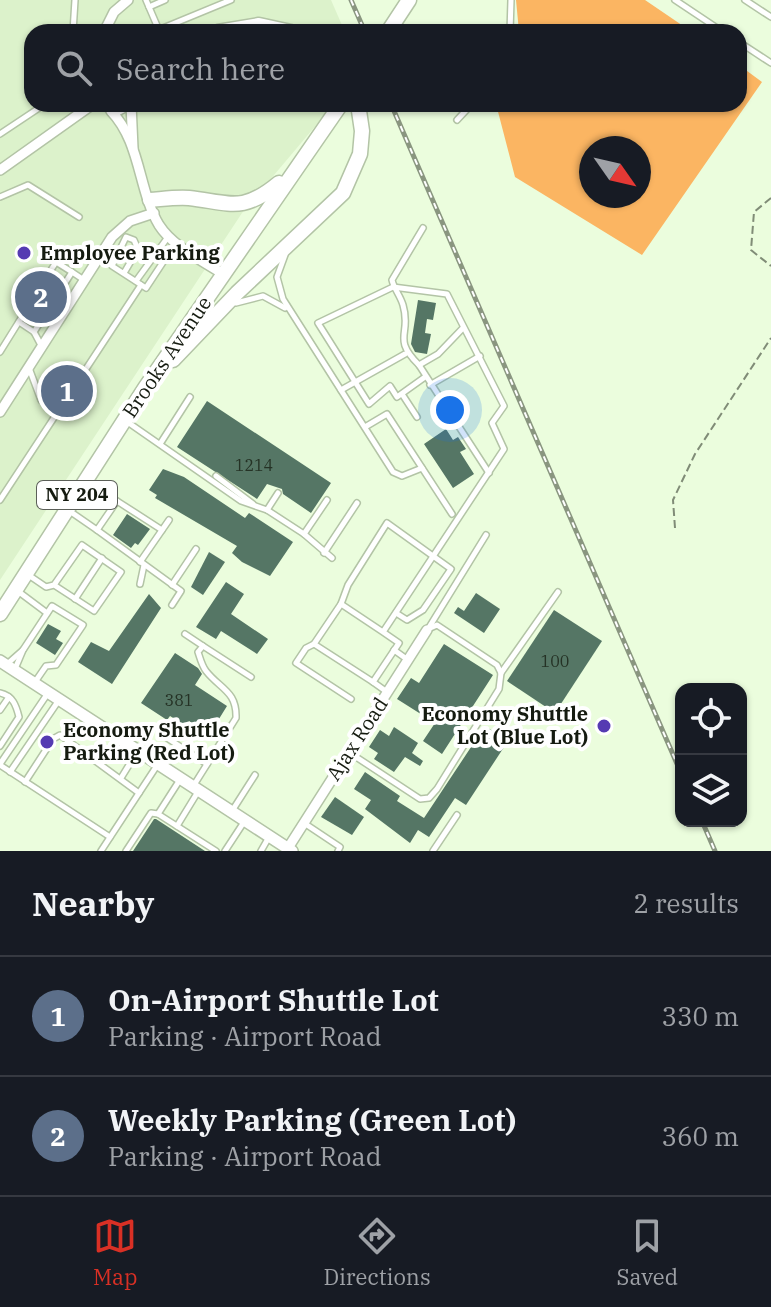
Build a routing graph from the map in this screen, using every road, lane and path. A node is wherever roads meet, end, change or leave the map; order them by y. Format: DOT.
graph roads {
  1 [pos="75,0"];
  2 [pos="128,0"];
  3 [pos="165,0"];
  4 [pos="231,0"];
  5 [pos="409,0"];
  6 [pos="511,0"];
  7 [pos="675,0"];
  8 [pos="745,0"];
  9 [pos="147,3"];
  10 [pos="771,17"];
  11 [pos="74,24"];
  12 [pos="108,24"];
  13 [pos="156,24"];
  14 [pos="173,24"];
  15 [pos="393,24"];
  16 [pos="510,24"];
  17 [pos="711,24"];
  18 [pos="747,47"];
  19 [pos="771,63"];
  20 [pos="33,112"];
  21 [pos="82,112"];
  22 [pos="112,112"];
  23 [pos="131,112"];
  24 [pos="335,112"];
  25 [pos="359,112"];
  26 [pos="464,112"];
  27 [pos="457,120"];
  28 [pos="0,134"];
  29 [pos="133,148"];
  30 [pos="299,163"];
  31 [pos="0,170"];
  32 [pos="0,197"];
  33 [pos="771,198"];
  34 [pos="152,206"];
  35 [pos="79,217"];
  36 [pos="423,228"];
  37 [pos="300,235"];
  38 [pos="172,239"];
  39 [pos="771,266"];
  40 [pos="72,272"];
  41 [pos="124,273"];
  42 [pos="223,274"];
  43 [pos="87,282"];
  44 [pos="141,285"];
  45 [pos="393,287"];
  46 [pos="291,314"];
  47 [pos="212,319"];
  48 [pos="19,322"];
  49 [pos="463,328"];
  50 [pos="34,332"];
  51 [pos="771,338"];
  52 [pos="42,348"];
  53 [pos="0,352"];
  54 [pos="405,354"];
  55 [pos="480,356"];
  56 [pos="419,365"];
  57 [pos="29,368"];
  58 [pos="425,377"];
  59 [pos="357,380"];
  60 [pos="430,385"];
  61 [pos="145,388"];
  62 [pos="341,390"];
  63 [pos="402,394"];
  64 [pos="190,397"];
  65 [pos="41,400"];
  66 [pos="0,412"];
  67 [pos="417,417"];
  68 [pos="125,420"];
  69 [pos="365,427"];
  70 [pos="160,444"];
  71 [pos="422,468"];
  72 [pos="489,473"];
  73 [pos="216,476"];
  74 [pos="86,480"];
  75 [pos="278,493"];
  76 [pos="0,500"];
  77 [pos="327,500"];
  78 [pos="117,501"];
  79 [pos="357,503"];
  80 [pos="253,505"];
  81 [pos="67,510"];
  82 [pos="267,510"];
  83 [pos="452,514"];
  84 [pos="169,520"];
  85 [pos="675,528"];
  86 [pos="97,530"];
  87 [pos="162,530"];
  88 [pos="304,534"];
  89 [pos="486,535"];
  90 [pos="196,549"];
  91 [pos="324,553"];
  92 [pos="433,556"];
  93 [pos="102,558"];
  94 [pos="332,558"];
  95 [pos="142,564"];
  96 [pos="26,573"];
  97 [pos="140,584"];
  98 [pos="54,585"];
  99 [pos="172,585"];
  100 [pos="15,590"];
  101 [pos="558,592"];
  102 [pos="75,599"];
  103 [pos="341,604"];
  104 [pos="172,605"];
  105 [pos="47,613"];
  106 [pos="396,613"];
  107 [pos="0,614"];
  108 [pos="427,630"];
  109 [pos="383,632"];
  110 [pos="185,634"];
  111 [pos="314,644"];
  112 [pos="203,646"];
  113 [pos="394,650"];
  114 [pos="408,660"];
  115 [pos="7,665"];
  116 [pos="501,673"];
  117 [pos="251,677"];
  118 [pos="373,682"];
  119 [pos="34,683"];
  120 [pos="48,692"];
  121 [pos="387,692"];
  122 [pos="0,693"];
  123 [pos="9,697"];
  124 [pos="60,699"];
  125 [pos="351,699"];
  126 [pos="0,710"];
  127 [pos="164,736"];
  128 [pos="0,746"];
  129 [pos="139,750"];
  130 [pos="349,753"];
  131 [pos="159,763"];
  132 [pos="207,764"];
  133 [pos="0,765"];
  134 [pos="10,772"];
  135 [pos="255,775"];
  136 [pos="121,778"];
  137 [pos="181,778"];
  138 [pos="25,782"];
  139 [pos="197,788"];
  140 [pos="139,793"];
  141 [pos="231,811"];
  142 [pos="158,814"];
  143 [pos="457,815"];
  144 [pos="245,820"];
  145 [pos="304,823"];
  146 [pos="177,826"];
  147 [pos="270,836"];
  148 [pos="110,837"];
  149 [pos="289,850"];
  150 [pos="101,851"];
  151 [pos="126,851"];
  152 [pos="216,851"];
  153 [pos="225,851"];
  154 [pos="261,851"];
  155 [pos="338,851"];
  156 [pos="433,851"];
  1 -- 11 [label="lane"];
  2 -- 12 [label="street"];
  3 -- 9 [label="lane"];
  4 -- 14 [label="lane"];
  5 -- 15 [label="main road"];
  6 -- 16 [label="lane"];
  7 -- 17 [label="lane"];
  8 -- 10 [label="lane"];
  9 -- 13 [label="lane"];
  18 -- 19 [label="lane"];
  20 -- 28 [label="lane"];
  21 -- 31 [label="street"];
  22 -- 29 [label="street"];
  23 -- 29 [label="street"];
  24 -- 30 [label="main road, Brooks Avenue / NY 204"];
  25 -- 37 [label="main road"];
  26 -- 27 [label="lane"];
  29 -- 34 [label="street"];
  30 -- 34 [label="main road"];
  30 -- 42 [label="main road, Brooks Avenue / NY 204"];
  32 -- 35 [label="lane"];
  33 -- 39 [label="path"];
  34 -- 38 [label="street"];
  34 -- 43 [label="street"];
  36 -- 45 [label="lane"];
  37 -- 46 [label="lane"];
  37 -- 47 [label="main road"];
  38 -- 42 [label="street"];
  38 -- 44 [label="lane"];
  38 -- 44 [label="lane"];
  40 -- 43 [label="lane"];
  40 -- 48 [label="lane"];
  40 -- 50 [label="lane"];
  41 -- 41 [label="lane"];
  41 -- 44 [label="lane"];
  42 -- 61 [label="main road, Brooks Avenue / NY 204"];
  43 -- 52 [label="street"];
  44 -- 76 [label="lane"];
  45 -- 49 [label="lane"];
  45 -- 54 [label="lane"];
  45 -- 59 [label="lane"];
  46 -- 47 [label="lane"];
  46 -- 62 [label="lane"];
  47 -- 61 [label="main road"];
  48 -- 50 [label="lane"];
  48 -- 53 [label="lane"];
  49 -- 55 [label="lane"];
  49 -- 56 [label="lane"];
  50 -- 52 [label="lane"];
  51 -- 85 [label="path"];
  52 -- 57 [label="street"];
  54 -- 56 [label="lane"];
  54 -- 59 [label="lane"];
  55 -- 60 [label="lane"];
  55 -- 72 [label="lane"];
  56 -- 58 [label="lane"];
  57 -- 65 [label="lane"];
  57 -- 66 [label="street"];
  58 -- 60 [label="lane"];
  58 -- 63 [label="lane"];
  59 -- 62 [label="lane"];
  59 -- 63 [label="lane"];
  60 -- 72 [label="lane"];
  61 -- 68 [label="main road, Brooks Avenue / NY 204"];
  62 -- 69 [label="lane"];
  63 -- 67 [label="lane"];
  64 -- 70 [label="lane"];
  68 -- 70 [label="lane"];
  68 -- 74 [label="main road, Brooks Avenue / NY 204"];
  69 -- 71 [label="lane"];
  69 -- 71 [label="lane"];
  70 -- 80 [label="lane"];
  71 -- 83 [label="lane"];
  72 -- 92 [label="lane"];
  73 -- 80 [label="lane"];
  74 -- 78 [label="lane"];
  74 -- 81 [label="main road, Brooks Avenue / NY 204"];
  75 -- 82 [label="lane"];
  77 -- 88 [label="lane"];
  78 -- 86 [label="lane"];
  78 -- 87 [label="lane"];
  79 -- 91 [label="lane"];
  80 -- 82 [label="lane"];
  81 -- 86 [label="lane"];
  81 -- 96 [label="main road, Brooks Avenue / NY 204"];
  82 -- 88 [label="lane"];
  84 -- 87 [label="lane"];
  86 -- 95 [label="lane"];
  87 -- 95 [label="lane"];
  88 -- 91 [label="lane"];
  89 -- 108 [label="lane"];
  90 -- 99 [label="lane"];
  91 -- 94 [label="lane"];
  92 -- 103 [label="lane"];
  92 -- 106 [label="lane"];
  92 -- 106 [label="lane"];
  93 -- 98 [label="lane"];
  93 -- 102 [label="lane"];
  93 -- 102 [label="lane"];
  95 -- 97 [label="lane"];
  95 -- 99 [label="lane"];
  96 -- 98 [label="lane"];
  96 -- 100 [label="main road, Brooks Avenue / NY 204"];
  98 -- 102 [label="lane"];
  99 -- 104 [label="lane"];
  100 -- 105 [label="lane"];
  100 -- 107 [label="main road, Brooks Avenue / NY 204"];
  101 -- 116 [label="lane"];
  103 -- 109 [label="lane"];
  103 -- 111 [label="lane"];
  105 -- 115 [label="lane"];
  105 -- 119 [label="lane"];
  106 -- 109 [label="lane"];
  108 -- 114 [label="street, Ajax Road"];
  108 -- 116 [label="lane"];
  109 -- 113 [label="lane"];
  110 -- 112 [label="lane"];
  111 -- 118 [label="lane"];
  111 -- 125 [label="lane"];
  112 -- 117 [label="lane"];
  112 -- 132 [label="lane"];
  113 -- 114 [label="lane"];
  113 -- 118 [label="lane"];
  114 -- 121 [label="street, Ajax Road"];
  115 -- 119 [label="street"];
  116 -- 130 [label="lane"];
  118 -- 121 [label="lane"];
  119 -- 120 [label="street"];
  120 -- 124 [label="street"];
  120 -- 133 [label="lane"];
  121 -- 130 [label="street, Ajax Road"];
  122 -- 123 [label="lane"];
  123 -- 126 [label="lane"];
  123 -- 128 [label="lane"];
  124 -- 129 [label="street"];
  124 -- 134 [label="lane"];
  127 -- 132 [label="lane"];
  129 -- 131 [label="street"];
  129 -- 136 [label="lane"];
  130 -- 145 [label="street, Ajax Road"];
  131 -- 137 [label="street"];
  131 -- 140 [label="lane"];
  132 -- 139 [label="lane"];
  133 -- 134 [label="lane"];
  134 -- 138 [label="lane"];
  135 -- 141 [label="lane"];
  136 -- 138 [label="lane"];
  136 -- 140 [label="lane"];
  137 -- 139 [label="street"];
  137 -- 142 [label="lane"];
  138 -- 148 [label="lane"];
  139 -- 141 [label="street"];
  139 -- 146 [label="lane"];
  140 -- 148 [label="lane"];
  141 -- 144 [label="street"];
  142 -- 146 [label="lane"];
  142 -- 151 [label="lane"];
  143 -- 156 [label="lane"];
  144 -- 147 [label="street"];
  144 -- 153 [label="lane"];
  145 -- 149 [label="street, Ajax Road"];
  145 -- 155 [label="lane"];
  146 -- 152 [label="lane"];
  147 -- 149 [label="street"];
  147 -- 154 [label="lane"];
  148 -- 150 [label="lane"];
}
